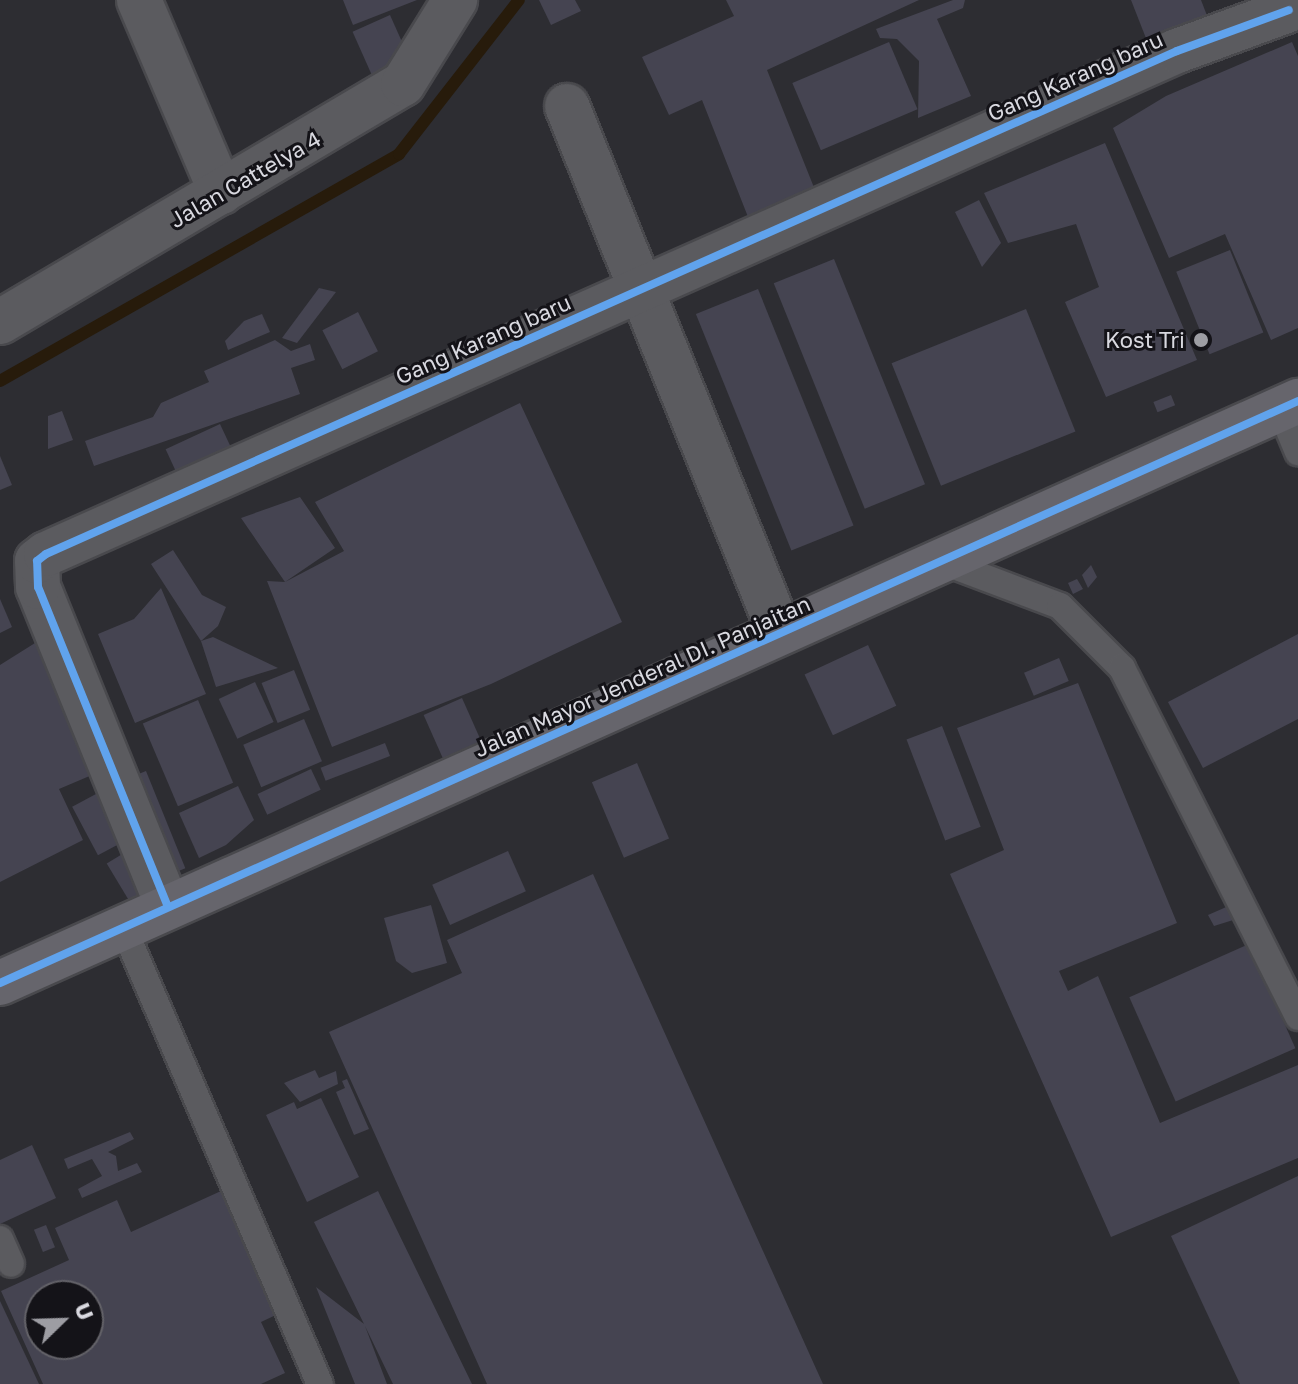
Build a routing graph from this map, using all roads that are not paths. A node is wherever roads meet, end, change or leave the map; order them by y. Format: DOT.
graph roads {
  1 [pos="139,0"];
  2 [pos="455,0"];
  3 [pos="1291,14"];
  4 [pos="567,106"];
  5 [pos="221,192"];
  6 [pos="639,288"];
  7 [pos="0,322"];
  8 [pos="1289,405"];
  9 [pos="1298,452"];
  10 [pos="941,561"];
  11 [pos="780,633"];
  12 [pos="168,907"];
  13 [pos="123,927"];
  14 [pos="0,983"];
  15 [pos="1298,1017"];
  16 [pos="0,1239"];
  17 [pos="11,1264"];
  18 [pos="320,1384"];
  1 -- 5 [label="street"];
  2 -- 5 [label="street, Jalan Cattelya 4"];
  3 -- 6 [label="street, Gang Karang baru"];
  4 -- 6 [label="street"];
  5 -- 7 [label="street, Jalan Cattelya 4"];
  6 -- 11 [label="street"];
  6 -- 12 [label="street, Gang Karang baru"];
  8 -- 9 [label="lane"];
  8 -- 10 [label="street, Jalan Mayor Jenderal DI. Panjaitan"];
  10 -- 11 [label="street, Jalan Mayor Jenderal DI. Panjaitan"];
  10 -- 15 [label="lane"];
  11 -- 12 [label="street, Jalan Mayor Jenderal DI. Panjaitan"];
  12 -- 13 [label="street, Jalan Mayor Jenderal DI. Panjaitan"];
  13 -- 14 [label="street, Jalan Mayor Jenderal DI. Panjaitan"];
  13 -- 18 [label="lane"];
  16 -- 17 [label="lane"];
}
